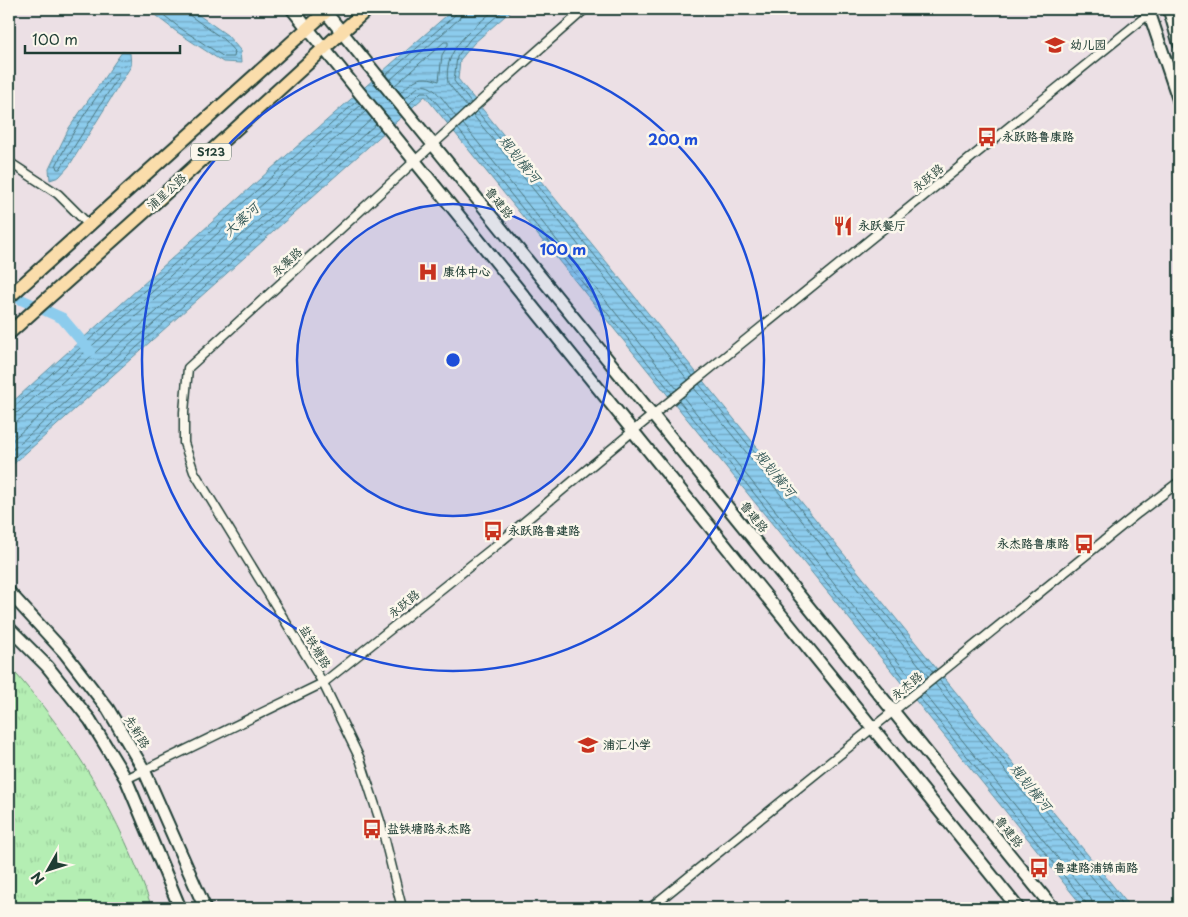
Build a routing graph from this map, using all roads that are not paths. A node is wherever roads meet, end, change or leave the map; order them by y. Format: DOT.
graph roads {
  1 [pos="292,9"];
  2 [pos="368,9"];
  3 [pos="585,9"];
  4 [pos="1168,9"];
  5 [pos="326,10"];
  6 [pos="1151,10"];
  7 [pos="308,28"];
  8 [pos="342,31"];
  9 [pos="1179,43"];
  10 [pos="324,48"];
  11 [pos="1179,101"];
  12 [pos="434,144"];
  13 [pos="414,161"];
  14 [pos="9,162"];
  15 [pos="89,225"];
  16 [pos="9,297"];
  17 [pos="9,333"];
  18 [pos="184,412"];
  19 [pos="653,414"];
  20 [pos="632,431"];
  21 [pos="1179,482"];
  22 [pos="9,592"];
  23 [pos="9,628"];
  24 [pos="324,683"];
  25 [pos="893,711"];
  26 [pos="872,728"];
  27 [pos="144,770"];
  28 [pos="126,779"];
  29 [pos="180,908"];
  30 [pos="205,908"];
  31 [pos="402,908"];
  32 [pos="650,908"];
  33 [pos="1018,908"];
  34 [pos="1053,908"];
  1 -- 7 [label="street"];
  2 -- 8 [label="main road, 浦星公路 / S123"];
  3 -- 12 [label="street, 永寨路"];
  4 -- 9 [label="street"];
  5 -- 7 [label="main road, S123"];
  5 -- 8 [label="street"];
  6 -- 11 [label="street"];
  6 -- 19 [label="street, 永跃路"];
  7 -- 10 [label="street"];
  7 -- 15 [label="main road, S123"];
  8 -- 10 [label="main road, 浦星公路 / S123"];
  8 -- 12 [label="street, 鲁建路"];
  10 -- 13 [label="street"];
  10 -- 17 [label="main road, 浦星公路 / S123"];
  12 -- 13 [label="street, 永寨路"];
  12 -- 19 [label="street, 鲁建路"];
  13 -- 18 [label="street, 永寨路"];
  13 -- 20 [label="street"];
  14 -- 15 [label="street"];
  15 -- 16 [label="main road, S123"];
  18 -- 24 [label="street, 盐铁塘路"];
  19 -- 20 [label="street, 永跃路"];
  19 -- 25 [label="street, 鲁建路"];
  20 -- 24 [label="street, 永跃路"];
  20 -- 26 [label="street"];
  21 -- 25 [label="street, 永杰路"];
  22 -- 27 [label="street, 先新路"];
  23 -- 28 [label="street"];
  24 -- 27 [label="street, 永跃路"];
  24 -- 31 [label="street, 盐铁塘路"];
  25 -- 26 [label="street, 永杰路"];
  25 -- 34 [label="street, 鲁建路"];
  26 -- 32 [label="street, 永杰路"];
  26 -- 33 [label="street"];
  27 -- 28 [label="street, 永跃路"];
  27 -- 30 [label="street, 先新路"];
  28 -- 29 [label="street"];
}
